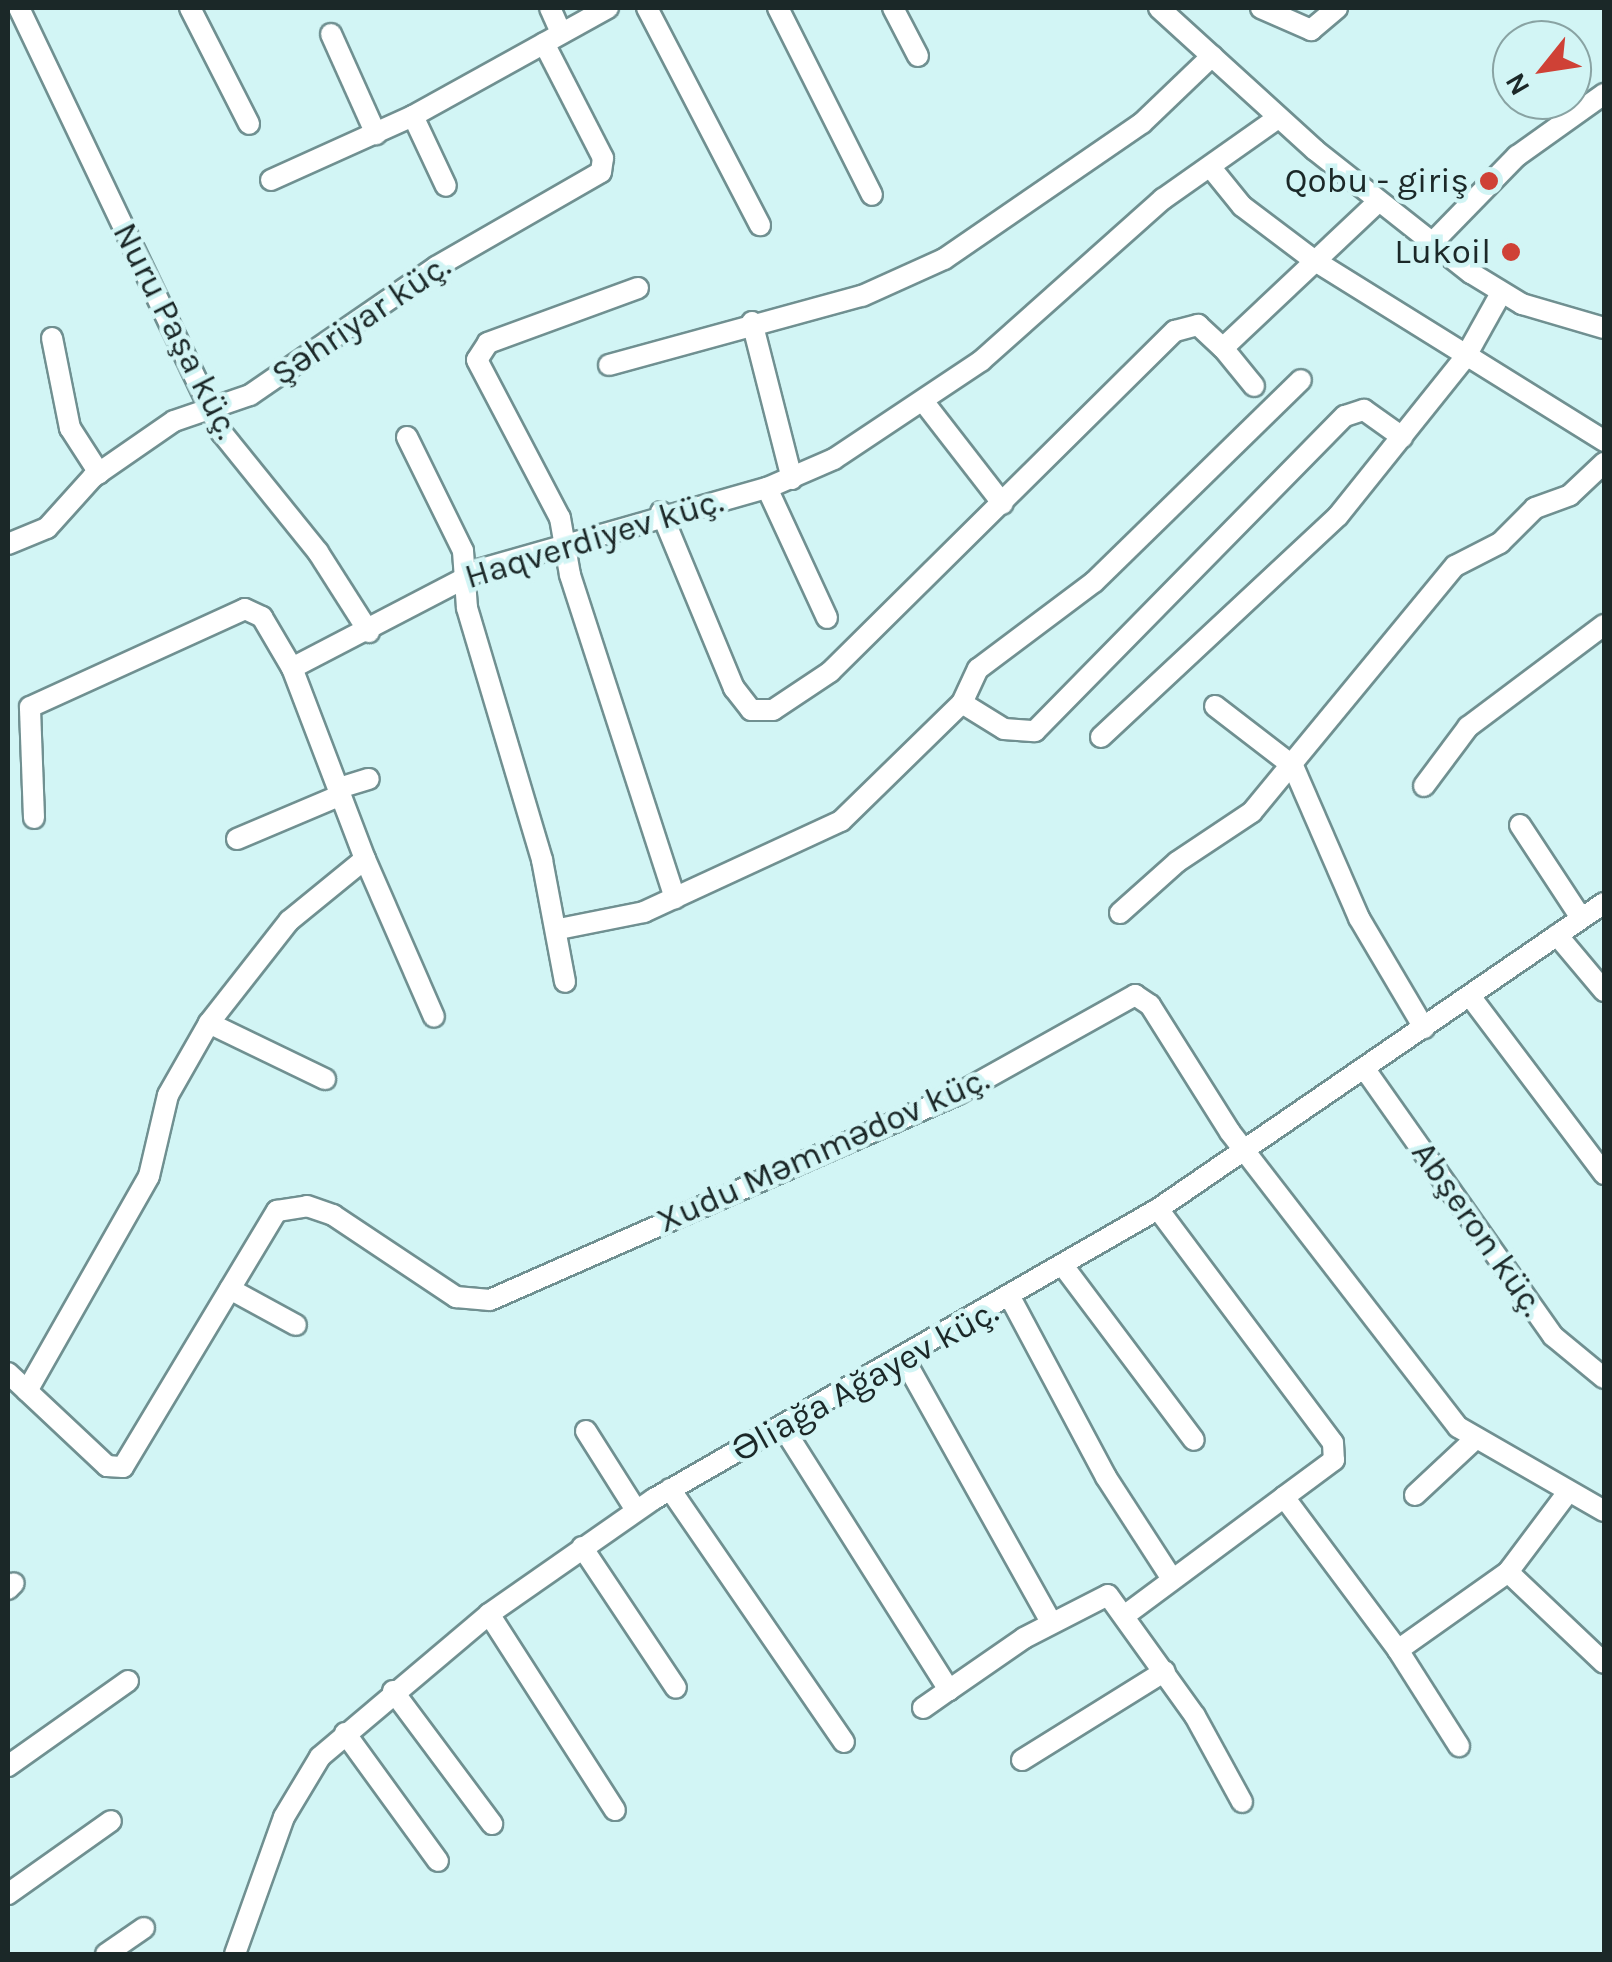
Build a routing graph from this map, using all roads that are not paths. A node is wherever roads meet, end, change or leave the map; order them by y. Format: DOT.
graph roads {
  1 [pos="19,8"];
  2 [pos="190,8"];
  3 [pos="550,8"];
  4 [pos="608,8"];
  5 [pos="647,8"];
  6 [pos="778,8"];
  7 [pos="893,8"];
  8 [pos="1159,8"];
  9 [pos="1336,8"];
  10 [pos="1268,10"];
  11 [pos="330,34"];
  12 [pos="553,38"];
  13 [pos="918,56"];
  14 [pos="1212,56"];
  15 [pos="1604,94"];
  16 [pos="413,116"];
  17 [pos="1278,118"];
  18 [pos="249,124"];
  19 [pos="376,134"];
  20 [pos="1212,169"];
  21 [pos="271,180"];
  22 [pos="446,186"];
  23 [pos="872,194"];
  24 [pos="1378,202"];
  25 [pos="760,226"];
  26 [pos="1432,243"];
  27 [pos="1312,259"];
  28 [pos="638,288"];
  29 [pos="1500,293"];
  30 [pos="752,322"];
  31 [pos="1604,328"];
  32 [pos="52,338"];
  33 [pos="1223,348"];
  34 [pos="1466,356"];
  35 [pos="608,365"];
  36 [pos="1302,380"];
  37 [pos="1254,386"];
  38 [pos="923,401"];
  39 [pos="212,408"];
  40 [pos="406,437"];
  41 [pos="1402,437"];
  42 [pos="1604,441"];
  43 [pos="1604,462"];
  44 [pos="99,473"];
  45 [pos="792,479"];
  46 [pos="767,488"];
  47 [pos="1003,504"];
  48 [pos="661,512"];
  49 [pos="8,544"];
  50 [pos="567,544"];
  51 [pos="465,577"];
  52 [pos="827,618"];
  53 [pos="1604,625"];
  54 [pos="370,632"];
  55 [pos="292,668"];
  56 [pos="962,703"];
  57 [pos="1215,706"];
  58 [pos="1101,737"];
  59 [pos="1293,766"];
  60 [pos="370,779"];
  61 [pos="1424,786"];
  62 [pos="340,791"];
  63 [pos="34,818"];
  64 [pos="1520,824"];
  65 [pos="237,839"];
  66 [pos="365,859"];
  67 [pos="675,898"];
  68 [pos="1604,902"];
  69 [pos="1120,913"];
  70 [pos="1582,918"];
  71 [pos="559,929"];
  72 [pos="1556,935"];
  73 [pos="565,982"];
  74 [pos="1604,990"];
  75 [pos="1470,996"];
  76 [pos="434,1017"];
  77 [pos="209,1022"];
  78 [pos="1424,1028"];
  79 [pos="1364,1068"];
  80 [pos="325,1079"];
  81 [pos="1243,1149"];
  82 [pos="1604,1174"];
  83 [pos="1158,1209"];
  84 [pos="1064,1267"];
  85 [pos="230,1290"];
  86 [pos="1010,1299"];
  87 [pos="296,1324"];
  88 [pos="904,1359"];
  89 [pos="8,1373"];
  90 [pos="1604,1378"];
  91 [pos="27,1391"];
  92 [pos="784,1429"];
  93 [pos="586,1431"];
  94 [pos="1194,1440"];
  95 [pos="1474,1441"];
  96 [pos="670,1489"];
  97 [pos="1568,1492"];
  98 [pos="1415,1495"];
  99 [pos="1284,1497"];
  100 [pos="636,1510"];
  101 [pos="1604,1511"];
  102 [pos="582,1547"];
  103 [pos="1508,1572"];
  104 [pos="1172,1579"];
  105 [pos="1128,1613"];
  106 [pos="488,1614"];
  107 [pos="1051,1622"];
  108 [pos="1398,1650"];
  109 [pos="1604,1663"];
  110 [pos="1166,1671"];
  111 [pos="128,1681"];
  112 [pos="676,1688"];
  113 [pos="949,1690"];
  114 [pos="394,1691"];
  115 [pos="924,1708"];
  116 [pos="345,1733"];
  117 [pos="844,1742"];
  118 [pos="1460,1746"];
  119 [pos="1022,1760"];
  120 [pos="8,1766"];
  121 [pos="1242,1802"];
  122 [pos="615,1810"];
  123 [pos="112,1821"];
  124 [pos="492,1824"];
  125 [pos="438,1861"];
  126 [pos="8,1894"];
  127 [pos="144,1928"];
  128 [pos="106,1954"];
  129 [pos="235,1954"];
  1 -- 39 [label="street, Nuru Paşa küç."];
  2 -- 18 [label="street"];
  3 -- 12 [label="street, Şəhriyar küç."];
  4 -- 12 [label="street"];
  5 -- 25 [label="street"];
  6 -- 23 [label="street"];
  7 -- 13 [label="street"];
  8 -- 14 [label="street"];
  9 -- 10 [label="street"];
  11 -- 19 [label="street"];
  12 -- 16 [label="street"];
  12 -- 39 [label="street, Şəhriyar küç."];
  14 -- 17 [label="street"];
  14 -- 30 [label="street"];
  15 -- 26 [label="street"];
  16 -- 19 [label="street"];
  16 -- 22 [label="street"];
  17 -- 20 [label="street, Haqverdiyev küç."];
  17 -- 24 [label="street"];
  19 -- 21 [label="street"];
  20 -- 27 [label="street"];
  20 -- 38 [label="street, Haqverdiyev küç."];
  24 -- 26 [label="street"];
  24 -- 27 [label="street"];
  26 -- 29 [label="street"];
  27 -- 33 [label="street"];
  27 -- 34 [label="street"];
  28 -- 50 [label="street"];
  29 -- 31 [label="street"];
  29 -- 34 [label="street"];
  30 -- 35 [label="street"];
  30 -- 45 [label="street"];
  32 -- 44 [label="street"];
  33 -- 37 [label="street"];
  33 -- 47 [label="street"];
  34 -- 41 [label="street"];
  34 -- 42 [label="street"];
  36 -- 56 [label="street"];
  38 -- 45 [label="street, Haqverdiyev küç."];
  38 -- 47 [label="street"];
  39 -- 44 [label="street, Şəhriyar küç."];
  39 -- 54 [label="street, Nuru Paşa küç."];
  40 -- 51 [label="street"];
  41 -- 56 [label="street"];
  41 -- 58 [label="street"];
  43 -- 59 [label="street"];
  44 -- 49 [label="street, Şəhriyar küç."];
  45 -- 46 [label="street, Haqverdiyev küç."];
  46 -- 48 [label="street, Haqverdiyev küç."];
  46 -- 52 [label="street"];
  47 -- 48 [label="street"];
  48 -- 50 [label="street, Haqverdiyev küç."];
  50 -- 51 [label="street, Haqverdiyev küç."];
  50 -- 67 [label="street"];
  51 -- 54 [label="street, Haqverdiyev küç."];
  51 -- 71 [label="street"];
  53 -- 61 [label="street"];
  54 -- 55 [label="street, Haqverdiyev küç."];
  55 -- 62 [label="street"];
  55 -- 63 [label="street"];
  56 -- 67 [label="street"];
  57 -- 59 [label="street"];
  59 -- 69 [label="street"];
  59 -- 78 [label="street"];
  60 -- 62 [label="street"];
  62 -- 65 [label="street"];
  62 -- 66 [label="street"];
  64 -- 70 [label="street"];
  66 -- 76 [label="street"];
  66 -- 77 [label="street"];
  67 -- 71 [label="street"];
  68 -- 70 [label="street, Əliağa Ağayev küç."];
  70 -- 72 [label="street, Əliağa Ağayev küç."];
  71 -- 73 [label="street"];
  72 -- 74 [label="street"];
  72 -- 75 [label="street, Əliağa Ağayev küç."];
  75 -- 78 [label="street, Əliağa Ağayev küç."];
  75 -- 82 [label="street"];
  77 -- 80 [label="street"];
  77 -- 91 [label="street"];
  78 -- 79 [label="street, Əliağa Ağayev küç."];
  79 -- 81 [label="street, Əliağa Ağayev küç."];
  79 -- 90 [label="street, Abşeron küç."];
  81 -- 83 [label="street, Əliağa Ağayev küç."];
  81 -- 85 [label="street, Xudu Məmmədov küç."];
  81 -- 95 [label="street, Xudu Məmmədov küç."];
  83 -- 84 [label="street, Əliağa Ağayev küç."];
  83 -- 99 [label="street"];
  84 -- 86 [label="street, Əliağa Ağayev küç."];
  84 -- 94 [label="street"];
  85 -- 87 [label="street"];
  85 -- 91 [label="street, Xudu Məmmədov küç."];
  86 -- 88 [label="street, Əliağa Ağayev küç."];
  86 -- 104 [label="street"];
  88 -- 92 [label="street, Əliağa Ağayev küç."];
  88 -- 107 [label="street"];
  89 -- 91 [label="street, Xudu Məmmədov küç."];
  92 -- 96 [label="street, Əliağa Ağayev küç."];
  92 -- 113 [label="street"];
  93 -- 100 [label="street"];
  95 -- 97 [label="street, Xudu Məmmədov küç."];
  95 -- 98 [label="street"];
  96 -- 100 [label="street, Əliağa Ağayev küç."];
  96 -- 117 [label="street"];
  97 -- 101 [label="street, Xudu Məmmədov küç."];
  97 -- 103 [label="street"];
  99 -- 104 [label="street"];
  99 -- 108 [label="street"];
  100 -- 102 [label="street, Əliağa Ağayev küç."];
  102 -- 106 [label="street, Əliağa Ağayev küç."];
  102 -- 112 [label="street"];
  103 -- 108 [label="street"];
  103 -- 109 [label="street"];
  104 -- 105 [label="street"];
  105 -- 107 [label="street"];
  105 -- 110 [label="street"];
  106 -- 114 [label="street, Əliağa Ağayev küç."];
  106 -- 122 [label="street"];
  107 -- 113 [label="street"];
  108 -- 118 [label="street"];
  110 -- 119 [label="street"];
  110 -- 121 [label="street"];
  111 -- 120 [label="street"];
  113 -- 115 [label="street"];
  114 -- 116 [label="street, Əliağa Ağayev küç."];
  114 -- 124 [label="street"];
  116 -- 125 [label="street"];
  116 -- 129 [label="street, Əliağa Ağayev küç."];
  123 -- 126 [label="street"];
  127 -- 128 [label="street"];
}
